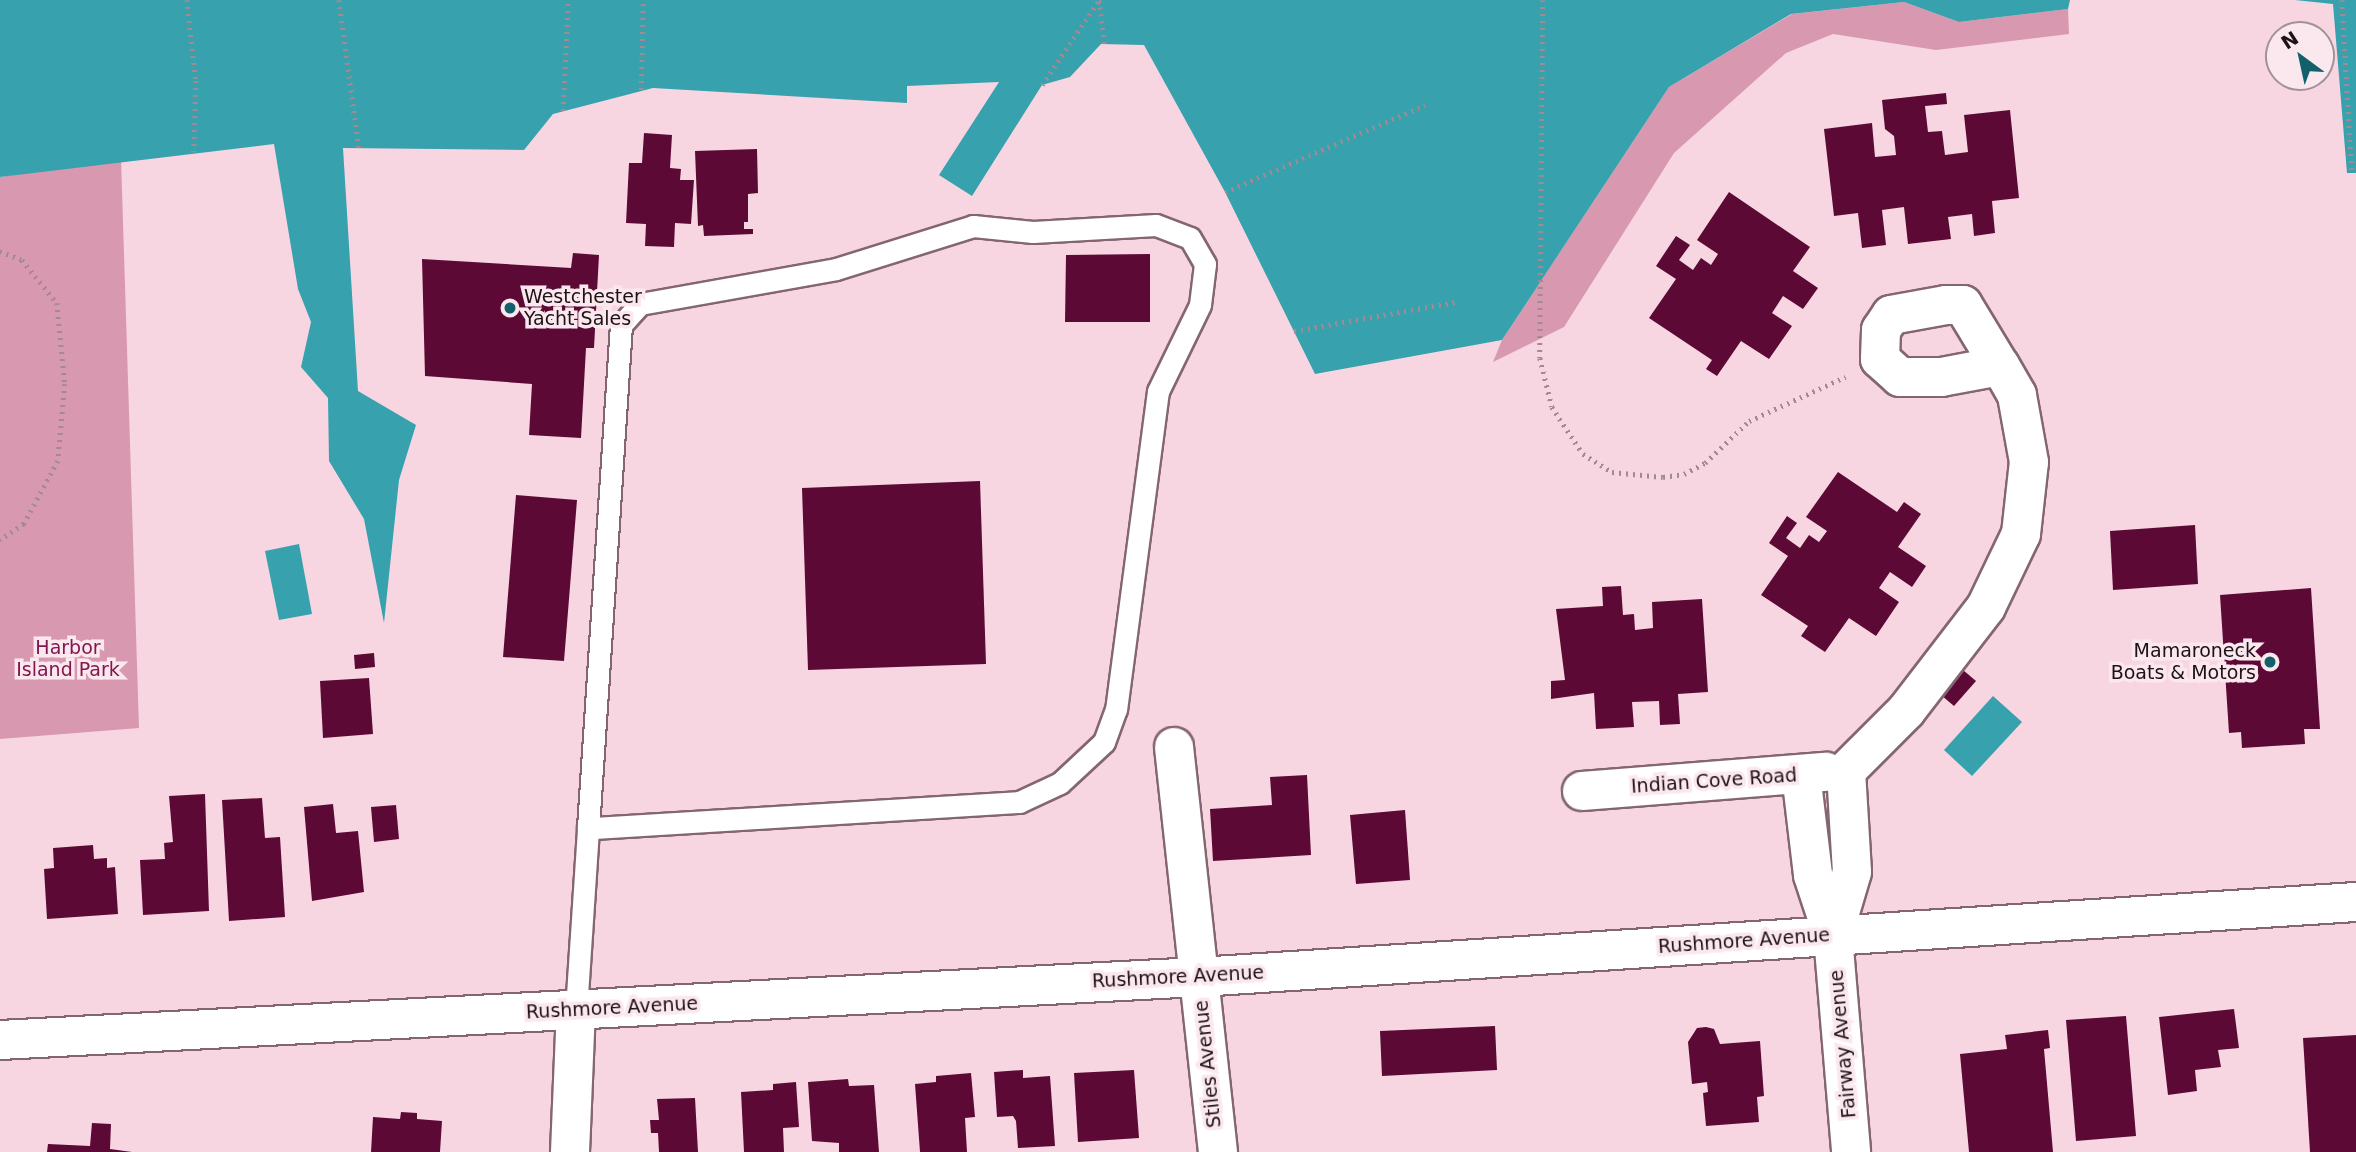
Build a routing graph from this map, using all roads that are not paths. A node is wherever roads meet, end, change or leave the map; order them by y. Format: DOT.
graph roads {
  1 [pos="2000,366"];
  2 [pos="1174,747"];
  3 [pos="1846,771"];
  4 [pos="1801,774"];
  5 [pos="1582,791"];
  6 [pos="588,828"];
  7 [pos="2356,902"];
  8 [pos="1833,936"];
  9 [pos="1199,977"];
  10 [pos="576,1010"];
  11 [pos="0,1040"];
  12 [pos="570,1152"];
  13 [pos="1217,1152"];
  14 [pos="1851,1152"];
  1 -- 1 [label="street"];
  1 -- 3 [label="street"];
  2 -- 9 [label="street, Stiles Avenue"];
  3 -- 4 [label="street, Indian Cove Road"];
  3 -- 8 [label="street"];
  4 -- 5 [label="street, Indian Cove Road"];
  4 -- 8 [label="street"];
  6 -- 6 [label="lane"];
  6 -- 10 [label="lane"];
  7 -- 8 [label="street, Rushmore Avenue"];
  8 -- 9 [label="street, Rushmore Avenue"];
  8 -- 14 [label="street, Fairway Avenue"];
  9 -- 10 [label="street, Rushmore Avenue"];
  9 -- 13 [label="street, Stiles Avenue"];
  10 -- 11 [label="street, Rushmore Avenue"];
  10 -- 12 [label="street"];
}
